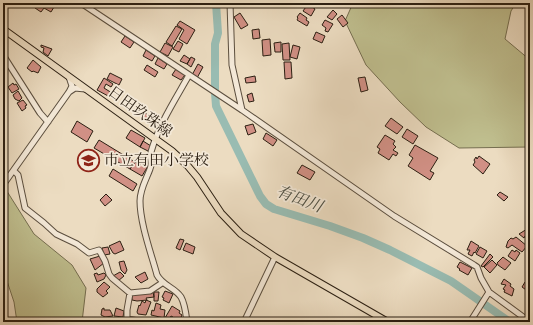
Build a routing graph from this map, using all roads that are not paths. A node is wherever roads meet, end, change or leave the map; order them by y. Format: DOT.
graph roads {
  1 [pos="81,3"];
  2 [pos="230,3"];
  3 [pos="3,29"];
  4 [pos="3,55"];
  5 [pos="189,75"];
  6 [pos="69,77"];
  7 [pos="85,89"];
  8 [pos="69,92"];
  9 [pos="240,109"];
  10 [pos="48,122"];
  11 [pos="156,139"];
  12 [pos="14,171"];
  13 [pos="3,185"];
  14 [pos="275,257"];
  15 [pos="162,283"];
  16 [pos="489,292"];
  17 [pos="130,293"];
  18 [pos="127,320"];
  19 [pos="144,322"];
  20 [pos="187,322"];
  21 [pos="244,322"];
  22 [pos="388,322"];
  23 [pos="470,322"];
  24 [pos="530,322"];
  1 -- 5 [label="street"];
  2 -- 9 [label="street"];
  3 -- 6 [label="main road, 日田玖珠線"];
  4 -- 10 [label="street"];
  5 -- 9 [label="street"];
  5 -- 11 [label="street"];
  6 -- 7 [label="main road, 日田玖珠線"];
  6 -- 8 [label="street"];
  7 -- 8 [label="street"];
  7 -- 11 [label="main road, 日田玖珠線"];
  8 -- 10 [label="street"];
  9 -- 16 [label="street"];
  10 -- 12 [label="street"];
  11 -- 14 [label="main road, 日田玖珠線"];
  11 -- 15 [label="street"];
  12 -- 13 [label="street"];
  12 -- 17 [label="street"];
  14 -- 21 [label="street"];
  14 -- 22 [label="main road, 日田玖珠線"];
  15 -- 17 [label="street"];
  15 -- 20 [label="street"];
  16 -- 23 [label="street"];
  16 -- 24 [label="street"];
  17 -- 18 [label="street"];
  18 -- 19 [label="street"];
}
